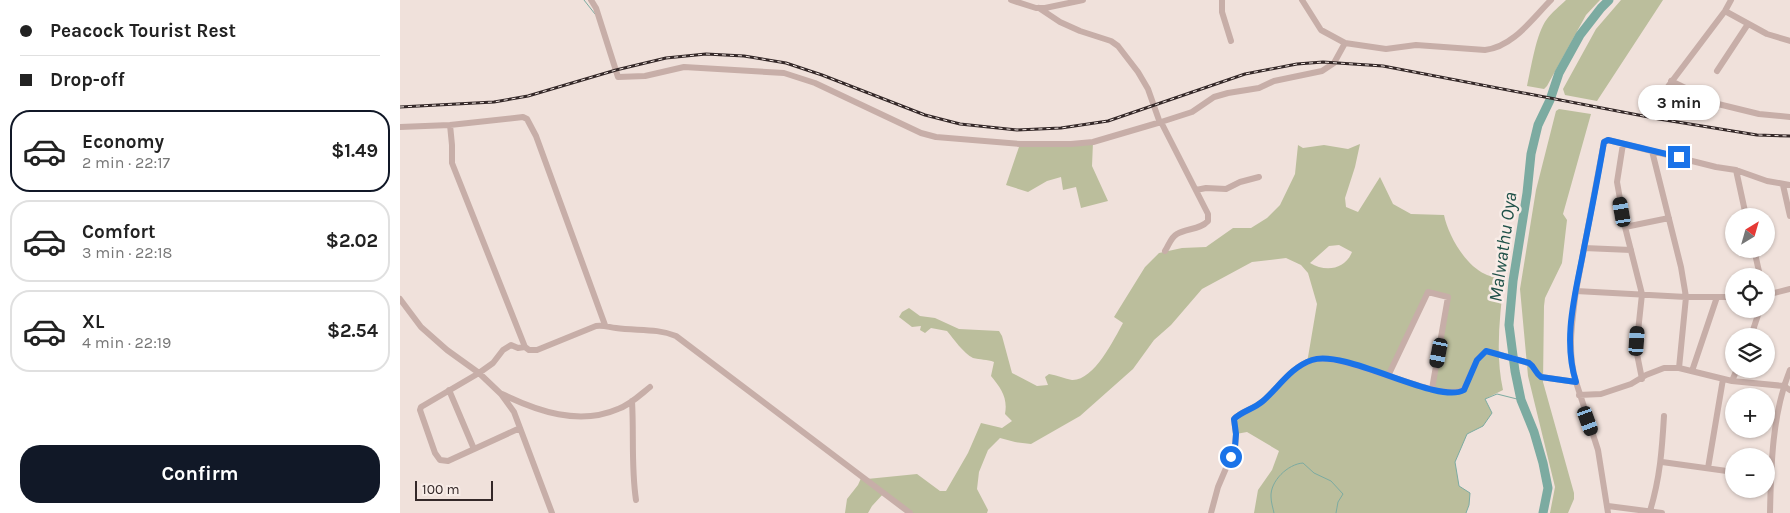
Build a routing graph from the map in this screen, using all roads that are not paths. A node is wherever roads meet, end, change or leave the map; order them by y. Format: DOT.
graph roads {
  1 [pos="591,0"];
  2 [pos="1011,0"];
  3 [pos="1083,0"];
  4 [pos="1222,0"];
  5 [pos="1302,0"];
  6 [pos="1551,0"];
  7 [pos="1731,0"];
  8 [pos="1039,8"];
  9 [pos="1725,11"];
  10 [pos="1748,24"];
  11 [pos="1231,41"];
  12 [pos="1790,41"];
  13 [pos="1345,43"];
  14 [pos="1717,71"];
  15 [pos="1671,80"];
  16 [pos="1650,109"];
  17 [pos="1790,116"];
  18 [pos="1161,122"];
  19 [pos="450,125"];
  20 [pos="400,127"];
  21 [pos="1623,144"];
  22 [pos="1652,151"];
  23 [pos="1736,170"];
  24 [pos="1259,177"];
  25 [pos="1787,185"];
  26 [pos="1196,190"];
  27 [pos="1744,208"];
  28 [pos="1790,216"];
  29 [pos="1668,218"];
  30 [pos="1625,227"];
  31 [pos="1584,248"];
  32 [pos="1631,250"];
  33 [pos="1166,251"];
  34 [pos="1790,290"];
  35 [pos="1576,291"];
  36 [pos="1775,293"];
  37 [pos="1642,294"];
  38 [pos="1686,297"];
  39 [pos="1717,297"];
  40 [pos="1725,297"];
  41 [pos="400,299"];
  42 [pos="606,325"];
  43 [pos="525,347"];
  44 [pos="1679,368"];
  45 [pos="1790,370"];
  46 [pos="1692,371"];
  47 [pos="479,373"];
  48 [pos="1388,376"];
  49 [pos="1734,378"];
  50 [pos="1642,379"];
  51 [pos="1723,379"];
  52 [pos="1732,381"];
  53 [pos="1576,382"];
  54 [pos="650,387"];
  55 [pos="1787,388"];
  56 [pos="1432,389"];
  57 [pos="449,390"];
  58 [pos="501,394"];
  59 [pos="1580,395"];
  60 [pos="632,401"];
  61 [pos="1664,416"];
  62 [pos="520,428"];
  63 [pos="1773,448"];
  64 [pos="474,449"];
  65 [pos="1662,462"];
  66 [pos="1708,468"];
  67 [pos="1725,471"];
  68 [pos="1769,498"];
  69 [pos="636,500"];
  70 [pos="1608,509"];
  71 [pos="1650,511"];
  72 [pos="552,513"];
  73 [pos="910,513"];
  74 [pos="1211,513"];
  75 [pos="1662,513"];
  76 [pos="1770,513"];
  1 -- 18 [label="street"];
  2 -- 8 [label="street"];
  3 -- 8 [label="street"];
  4 -- 11 [label="street"];
  5 -- 13 [label="street"];
  6 -- 13 [label="street"];
  7 -- 9 [label="street"];
  8 -- 18 [label="street"];
  9 -- 10 [label="street"];
  9 -- 15 [label="street"];
  10 -- 12 [label="street"];
  10 -- 14 [label="street"];
  13 -- 18 [label="street"];
  15 -- 16 [label="street"];
  15 -- 17 [label="street"];
  18 -- 26 [label="street"];
  19 -- 20 [label="street"];
  19 -- 42 [label="street"];
  19 -- 43 [label="street"];
  21 -- 22 [label="street"];
  21 -- 30 [label="street"];
  21 -- 31 [label="street"];
  22 -- 23 [label="street"];
  22 -- 29 [label="street"];
  23 -- 25 [label="street"];
  23 -- 27 [label="street"];
  24 -- 26 [label="street"];
  25 -- 28 [label="street"];
  26 -- 33 [label="street"];
  29 -- 30 [label="street"];
  29 -- 38 [label="street"];
  30 -- 32 [label="street"];
  31 -- 32 [label="street"];
  31 -- 35 [label="street"];
  32 -- 37 [label="street"];
  34 -- 36 [label="street"];
  35 -- 37 [label="street"];
  35 -- 53 [label="street"];
  37 -- 38 [label="street"];
  37 -- 50 [label="street"];
  38 -- 39 [label="street"];
  38 -- 44 [label="street"];
  39 -- 40 [label="street"];
  39 -- 46 [label="street"];
  41 -- 47 [label="street"];
  42 -- 43 [label="street"];
  42 -- 73 [label="street"];
  43 -- 47 [label="street"];
  44 -- 46 [label="street"];
  44 -- 50 [label="street"];
  45 -- 55 [label="street"];
  46 -- 51 [label="street"];
  47 -- 57 [label="street"];
  47 -- 58 [label="street"];
  48 -- 56 [label="street"];
  48 -- 56 [label="street"];
  48 -- 74 [label="street"];
  49 -- 52 [label="street"];
  50 -- 59 [label="street"];
  51 -- 52 [label="street"];
  51 -- 66 [label="street"];
  52 -- 55 [label="street"];
  53 -- 56 [label="street"];
  53 -- 59 [label="street"];
  54 -- 60 [label="street"];
  55 -- 63 [label="street"];
  57 -- 64 [label="street"];
  57 -- 64 [label="street"];
  58 -- 60 [label="street"];
  58 -- 62 [label="street"];
  59 -- 70 [label="street"];
  60 -- 69 [label="street"];
  61 -- 65 [label="street"];
  62 -- 64 [label="street"];
  62 -- 72 [label="street"];
  65 -- 66 [label="street"];
  65 -- 71 [label="street"];
  66 -- 67 [label="street"];
  68 -- 76 [label="street"];
  70 -- 71 [label="street"];
  71 -- 75 [label="street"];
}
